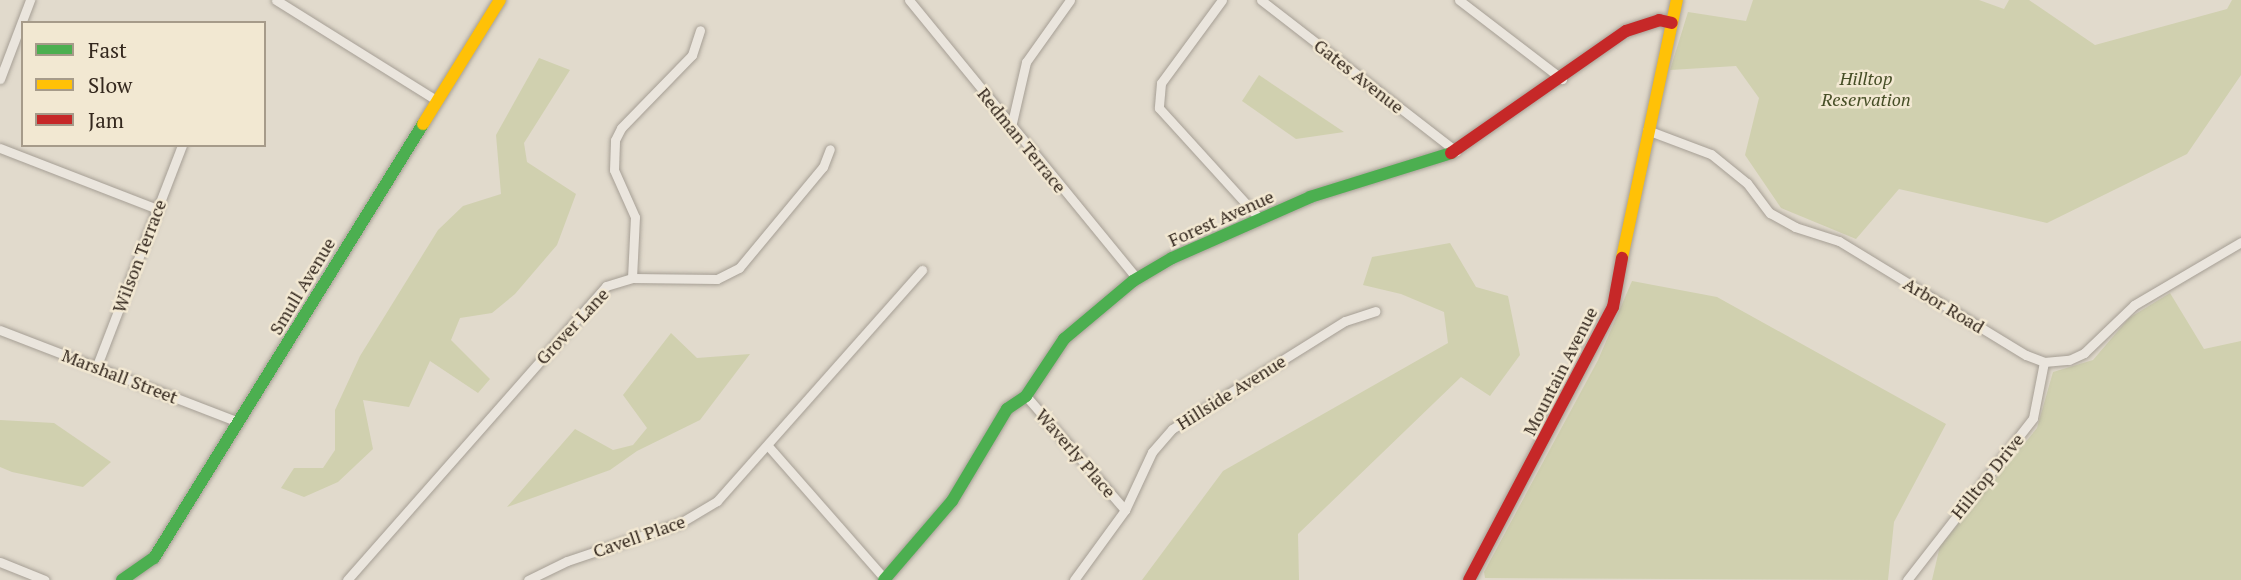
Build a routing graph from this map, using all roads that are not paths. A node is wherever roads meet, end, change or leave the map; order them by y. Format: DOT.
graph roads {
  1 [pos="30,0"];
  2 [pos="276,0"];
  3 [pos="500,0"];
  4 [pos="909,0"];
  5 [pos="1070,0"];
  6 [pos="1222,0"];
  7 [pos="1261,0"];
  8 [pos="1459,0"];
  9 [pos="1677,0"];
  10 [pos="22,21"];
  11 [pos="1672,23"];
  12 [pos="21,24"];
  13 [pos="700,30"];
  14 [pos="0,79"];
  15 [pos="1562,79"];
  16 [pos="436,100"];
  17 [pos="1010,127"];
  18 [pos="1647,130"];
  19 [pos="181,147"];
  20 [pos="0,148"];
  21 [pos="830,149"];
  22 [pos="1457,151"];
  23 [pos="157,209"];
  24 [pos="1261,220"];
  25 [pos="2241,242"];
  26 [pos="922,270"];
  27 [pos="632,278"];
  28 [pos="1137,279"];
  29 [pos="1376,311"];
  30 [pos="0,330"];
  31 [pos="2045,362"];
  32 [pos="96,368"];
  33 [pos="1026,396"];
  34 [pos="239,422"];
  35 [pos="769,447"];
  36 [pos="1125,510"];
  37 [pos="0,562"];
  38 [pos="45,580"];
  39 [pos="122,580"];
  40 [pos="347,580"];
  41 [pos="528,580"];
  42 [pos="884,580"];
  43 [pos="1074,580"];
  44 [pos="1469,580"];
  45 [pos="1907,580"];
  1 -- 10 [label="street"];
  2 -- 16 [label="street"];
  3 -- 16 [label="street, Smull Avenue"];
  4 -- 17 [label="street, Redman Terrace"];
  5 -- 17 [label="street"];
  6 -- 24 [label="street"];
  7 -- 22 [label="street, Gates Avenue"];
  8 -- 15 [label="street"];
  9 -- 11 [label="street, Mountain Avenue"];
  11 -- 15 [label="street, Forest Avenue"];
  11 -- 18 [label="street, Mountain Avenue"];
  12 -- 14 [label="street"];
  13 -- 27 [label="street"];
  15 -- 22 [label="street, Forest Avenue"];
  16 -- 34 [label="street, Smull Avenue"];
  17 -- 28 [label="street, Redman Terrace"];
  18 -- 31 [label="street, Arbor Road"];
  18 -- 44 [label="street, Mountain Avenue"];
  19 -- 23 [label="street, Wilson Terrace"];
  20 -- 23 [label="street"];
  21 -- 27 [label="street, Grover Lane"];
  22 -- 24 [label="street, Forest Avenue"];
  23 -- 32 [label="street, Wilson Terrace"];
  24 -- 28 [label="street, Forest Avenue"];
  25 -- 31 [label="street"];
  26 -- 35 [label="street, Cavell Place"];
  27 -- 40 [label="street, Grover Lane"];
  28 -- 33 [label="street, Forest Avenue"];
  29 -- 36 [label="street, Hillside Avenue"];
  30 -- 32 [label="street, Marshall Street"];
  31 -- 45 [label="street, Hilltop Drive"];
  32 -- 34 [label="street, Marshall Street"];
  33 -- 36 [label="street, Waverly Place"];
  33 -- 42 [label="street, Forest Avenue"];
  34 -- 39 [label="street, Smull Avenue"];
  35 -- 41 [label="street, Cavell Place"];
  35 -- 42 [label="street"];
  36 -- 43 [label="street, Hillside Avenue"];
  37 -- 38 [label="street"];
}
